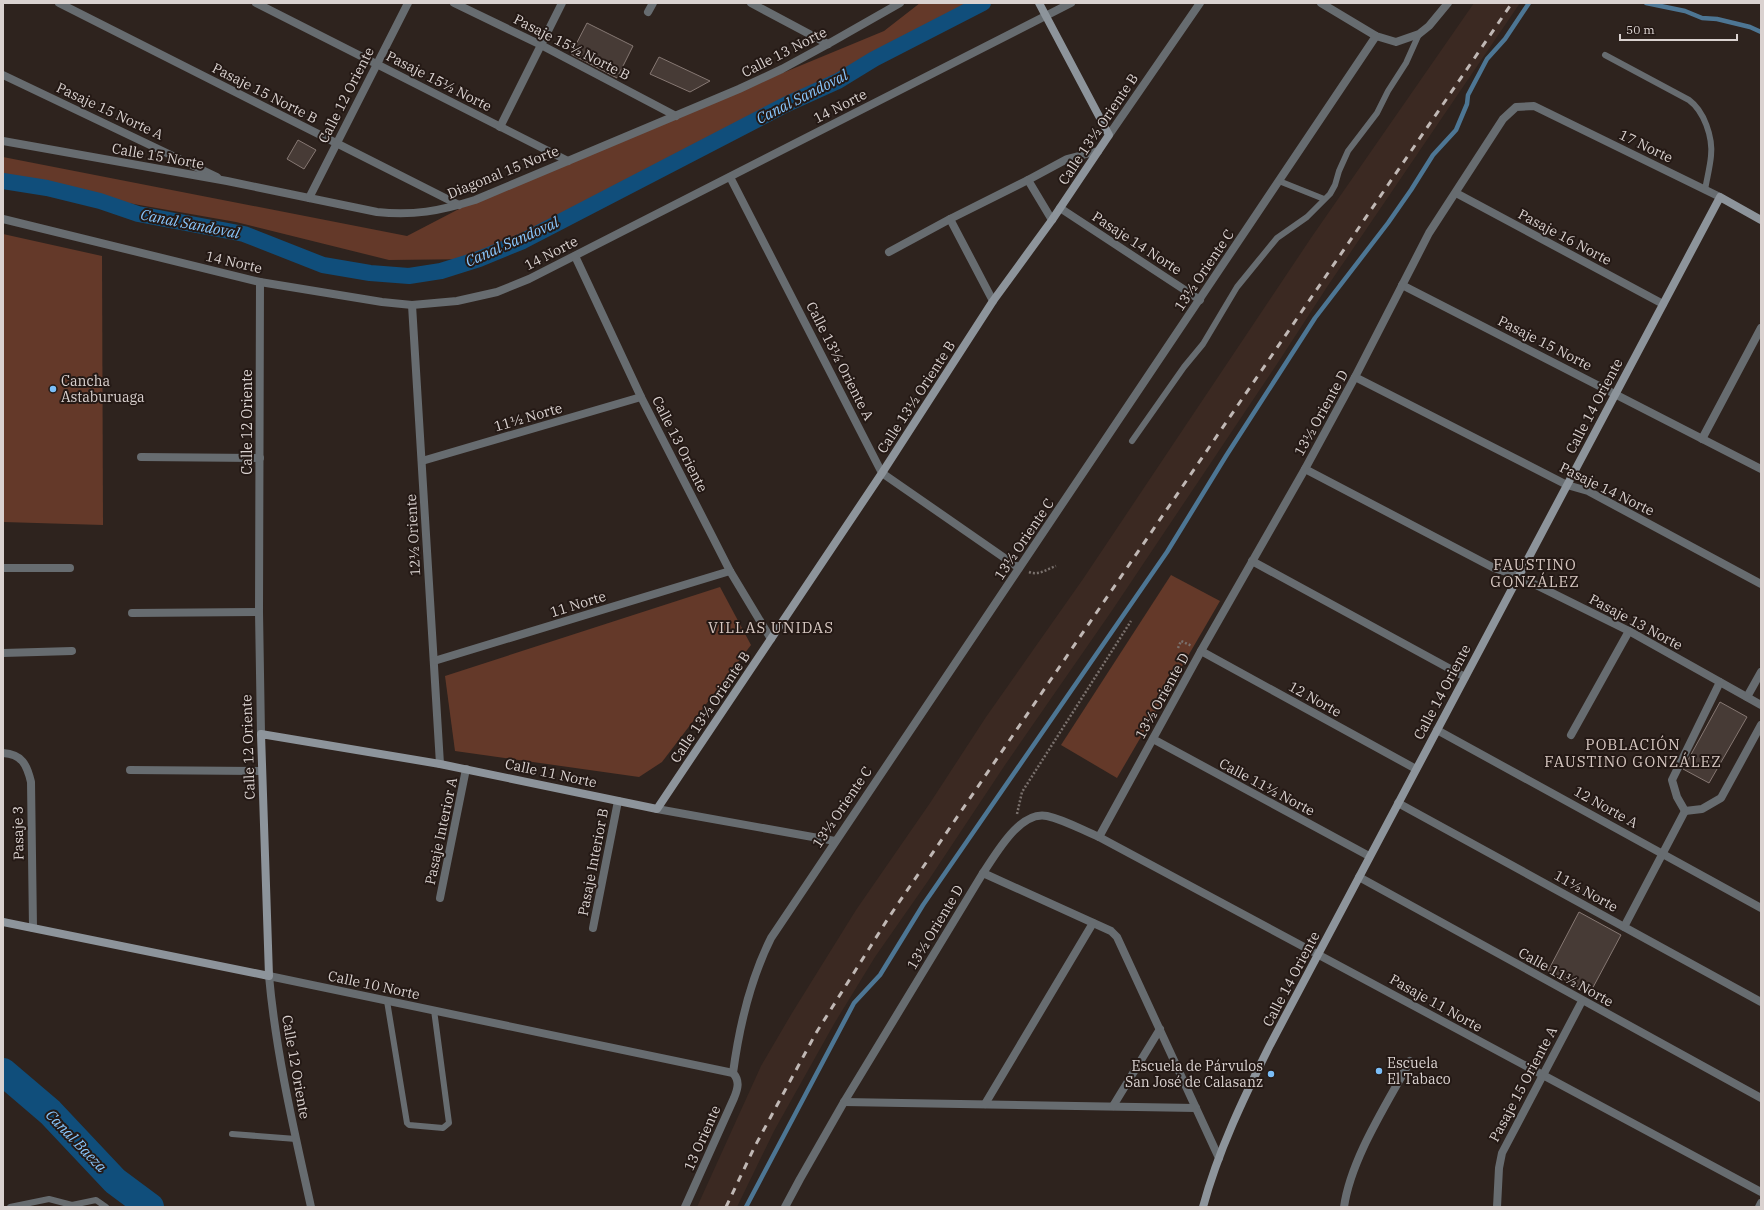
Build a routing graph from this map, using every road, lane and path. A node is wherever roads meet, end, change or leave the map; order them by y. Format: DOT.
graph roads {
  1 [pos="59,3"];
  2 [pos="256,3"];
  3 [pos="408,3"];
  4 [pos="454,3"];
  5 [pos="562,3"];
  6 [pos="652,3"];
  7 [pos="751,3"];
  8 [pos="900,3"];
  9 [pos="1039,3"];
  10 [pos="1200,3"];
  11 [pos="1321,3"];
  12 [pos="1448,3"];
  13 [pos="1068,4"];
  14 [pos="648,12"];
  15 [pos="1047,16"];
  16 [pos="1419,34"];
  17 [pos="1376,36"];
  18 [pos="828,44"];
  19 [pos="541,45"];
  20 [pos="1605,55"];
  21 [pos="377,64"];
  22 [pos="3,75"];
  23 [pos="1516,107"];
  24 [pos="676,116"];
  25 [pos="500,126"];
  26 [pos="1109,135"];
  27 [pos="3,141"];
  28 [pos="336,143"];
  29 [pos="1098,151"];
  30 [pos="568,161"];
  31 [pos="730,177"];
  32 [pos="1028,180"];
  33 [pos="227,181"];
  34 [pos="1279,181"];
  35 [pos="1705,190"];
  36 [pos="1456,192"];
  37 [pos="1720,197"];
  38 [pos="309,198"];
  39 [pos="1324,199"];
  40 [pos="459,205"];
  41 [pos="1060,208"];
  42 [pos="3,219"];
  43 [pos="950,219"];
  44 [pos="1052,220"];
  45 [pos="1761,220"];
  46 [pos="889,252"];
  47 [pos="575,256"];
  48 [pos="260,282"];
  49 [pos="1402,285"];
  50 [pos="1200,300"];
  51 [pos="993,301"];
  52 [pos="1663,304"];
  53 [pos="412,305"];
  54 [pos="1761,328"];
  55 [pos="1356,377"];
  56 [pos="1615,394"];
  57 [pos="641,397"];
  58 [pos="1702,438"];
  59 [pos="1132,441"];
  60 [pos="141,457"];
  61 [pos="260,458"];
  62 [pos="422,461"];
  63 [pos="1305,469"];
  64 [pos="1761,469"];
  65 [pos="882,473"];
  66 [pos="1567,485"];
  67 [pos="1252,562"];
  68 [pos="1056,566"];
  69 [pos="3,568"];
  70 [pos="70,568"];
  71 [pos="1019,568"];
  72 [pos="730,571"];
  73 [pos="1518,576"];
  74 [pos="1761,584"];
  75 [pos="258,612"];
  76 [pos="132,613"];
  77 [pos="1131,621"];
  78 [pos="1629,631"];
  79 [pos="771,639"];
  80 [pos="1178,648"];
  81 [pos="72,651"];
  82 [pos="1201,651"];
  83 [pos="3,653"];
  84 [pos="434,661"];
  85 [pos="1761,672"];
  86 [pos="1465,677"];
  87 [pos="1720,682"];
  88 [pos="1747,697"];
  89 [pos="1761,704"];
  90 [pos="1761,725"];
  91 [pos="1437,730"];
  92 [pos="261,734"];
  93 [pos="1571,735"];
  94 [pos="1153,740"];
  95 [pos="3,753"];
  96 [pos="440,764"];
  97 [pos="466,769"];
  98 [pos="1416,769"];
  99 [pos="130,770"];
  100 [pos="262,771"];
  101 [pos="618,801"];
  102 [pos="1398,803"];
  103 [pos="657,808"];
  104 [pos="1685,811"];
  105 [pos="1018,826"];
  106 [pos="1099,837"];
  107 [pos="835,841"];
  108 [pos="1664,854"];
  109 [pos="1369,856"];
  110 [pos="983,873"];
  111 [pos="1359,877"];
  112 [pos="440,898"];
  113 [pos="1761,908"];
  114 [pos="3,922"];
  115 [pos="1093,923"];
  116 [pos="33,928"];
  117 [pos="593,928"];
  118 [pos="1624,928"];
  119 [pos="1319,953"];
  120 [pos="269,976"];
  121 [pos="387,1001"];
  122 [pos="1582,1001"];
  123 [pos="1761,1002"];
  124 [pos="434,1010"];
  125 [pos="1160,1029"];
  126 [pos="1410,1060"];
  127 [pos="1542,1075"];
  128 [pos="735,1076"];
  129 [pos="1761,1098"];
  130 [pos="844,1102"];
  131 [pos="985,1104"];
  132 [pos="1113,1106"];
  133 [pos="1196,1108"];
  134 [pos="232,1134"];
  135 [pos="296,1139"];
  136 [pos="1219,1158"];
  137 [pos="1761,1192"];
  138 [pos="1761,1203"];
  139 [pos="10,1207"];
  140 [pos="106,1207"];
  141 [pos="311,1207"];
  142 [pos="685,1207"];
  143 [pos="785,1207"];
  144 [pos="1203,1207"];
  145 [pos="1344,1207"];
  146 [pos="1497,1207"];
  147 [pos="1760,1207"];
  1 -- 28 [label="street, Pasaje 15 Norte B"];
  2 -- 21 [label="street, Pasaje 15½ Norte"];
  3 -- 21 [label="street, Calle 12 Oriente"];
  4 -- 19 [label="street, Pasaje 15½ Norte B"];
  5 -- 19 [label="street"];
  6 -- 14 [label="street"];
  7 -- 18 [label="street"];
  8 -- 18 [label="street, Calle 13 Norte"];
  9 -- 15 [label="street"];
  10 -- 26 [label="street, Calle 13½ Oriente B"];
  11 -- 17 [label="street"];
  12 -- 16 [label="street"];
  13 -- 15 [label="street, 14 Norte"];
  15 -- 26 [label="street"];
  15 -- 31 [label="street, 14 Norte"];
  16 -- 17 [label="street"];
  16 -- 39 [label="lane"];
  17 -- 34 [label="street, 13½ Oriente C"];
  18 -- 24 [label="street, Calle 13 Norte"];
  19 -- 24 [label="street, Pasaje 15½ Norte B"];
  19 -- 25 [label="street"];
  20 -- 35 [label="lane"];
  21 -- 25 [label="street, Pasaje 15½ Norte"];
  21 -- 28 [label="street, Calle 12 Oriente"];
  22 -- 33 [label="street, Pasaje 15 Norte A"];
  23 -- 35 [label="street, 17 Norte"];
  23 -- 36 [label="street, 13½ Oriente D"];
  24 -- 30 [label="street, Diagonal 15 Norte"];
  25 -- 30 [label="street, Pasaje 15½ Norte"];
  26 -- 29 [label="street, Calle 13½ Oriente B"];
  27 -- 33 [label="street, Calle 15 Norte"];
  28 -- 38 [label="street, Calle 12 Oriente"];
  28 -- 40 [label="street, Pasaje 15 Norte B"];
  29 -- 32 [label="street"];
  29 -- 41 [label="street, Calle 13½ Oriente B"];
  30 -- 40 [label="street, Diagonal 15 Norte"];
  31 -- 47 [label="street, 14 Norte"];
  31 -- 65 [label="street, Calle 13½ Oriente A"];
  32 -- 43 [label="street"];
  32 -- 44 [label="street"];
  33 -- 38 [label="street, Calle 15 Norte"];
  34 -- 39 [label="lane"];
  34 -- 50 [label="street, 13½ Oriente C"];
  35 -- 37 [label="street, 17 Norte"];
  36 -- 49 [label="street, 13½ Oriente D"];
  36 -- 52 [label="street, Pasaje 16 Norte"];
  37 -- 45 [label="street, 17 Norte"];
  37 -- 52 [label="street, Calle 14 Oriente"];
  38 -- 40 [label="street, Diagonal 15 Norte"];
  39 -- 59 [label="lane"];
  41 -- 44 [label="street, Calle 13½ Oriente B"];
  41 -- 50 [label="street, Pasaje 14 Norte"];
  42 -- 48 [label="street, 14 Norte"];
  43 -- 46 [label="street"];
  43 -- 51 [label="street"];
  44 -- 51 [label="street, Calle 13½ Oriente B"];
  47 -- 53 [label="street, 14 Norte"];
  47 -- 57 [label="street, Calle 13 Oriente"];
  48 -- 53 [label="street, 14 Norte"];
  48 -- 61 [label="street, Calle 12 Oriente"];
  49 -- 55 [label="street, 13½ Oriente D"];
  49 -- 56 [label="street, Pasaje 15 Norte"];
  50 -- 71 [label="street, 13½ Oriente C"];
  51 -- 65 [label="street, Calle 13½ Oriente B"];
  52 -- 56 [label="street, Calle 14 Oriente"];
  53 -- 62 [label="street, 12½ Oriente"];
  54 -- 58 [label="street"];
  55 -- 63 [label="street, 13½ Oriente D"];
  55 -- 66 [label="street, Pasaje 14 Norte"];
  56 -- 58 [label="street, Pasaje 15 Norte"];
  56 -- 66 [label="street, Calle 14 Oriente"];
  57 -- 62 [label="street, 11½ Norte"];
  57 -- 72 [label="street, Calle 13 Oriente"];
  58 -- 64 [label="street, Pasaje 15 Norte"];
  60 -- 61 [label="street"];
  61 -- 75 [label="street, Calle 12 Oriente"];
  62 -- 84 [label="street, 12½ Oriente"];
  63 -- 67 [label="street, 13½ Oriente D"];
  63 -- 73 [label="street, Pasaje 13 Norte"];
  65 -- 71 [label="street, Calle 13½ Oriente A"];
  65 -- 79 [label="street, Calle 13½ Oriente B"];
  66 -- 73 [label="street, Calle 14 Oriente"];
  66 -- 74 [label="street, Pasaje 14 Norte"];
  67 -- 82 [label="street, 13½ Oriente D"];
  67 -- 86 [label="street"];
  68 -- 71 [label="path"];
  69 -- 70 [label="street"];
  71 -- 107 [label="street, 13½ Oriente C"];
  72 -- 79 [label="street, Calle 13 Oriente"];
  72 -- 84 [label="street, 11 Norte"];
  73 -- 78 [label="street, Pasaje 13 Norte"];
  73 -- 86 [label="street, Calle 14 Oriente"];
  75 -- 76 [label="street"];
  75 -- 92 [label="street, Calle 12 Oriente"];
  77 -- 105 [label="path"];
  78 -- 87 [label="street, Pasaje 13 Norte"];
  78 -- 93 [label="street"];
  79 -- 103 [label="street, Calle 13½ Oriente B"];
  80 -- 82 [label="path"];
  81 -- 83 [label="street"];
  82 -- 94 [label="street, 13½ Oriente D"];
  82 -- 98 [label="street, 12 Norte"];
  84 -- 96 [label="street, 12½ Oriente"];
  85 -- 88 [label="street"];
  86 -- 91 [label="street, Calle 14 Oriente"];
  87 -- 88 [label="street, Pasaje 13 Norte"];
  87 -- 104 [label="street"];
  88 -- 89 [label="street, Pasaje 13 Norte"];
  90 -- 104 [label="street"];
  91 -- 98 [label="street, Calle 14 Oriente"];
  91 -- 108 [label="street, 12 Norte A"];
  92 -- 96 [label="street, Calle 11 Norte"];
  92 -- 100 [label="street, Calle 12 Oriente"];
  94 -- 106 [label="street, 13½ Oriente D"];
  94 -- 109 [label="street, Calle 11½ Norte"];
  95 -- 116 [label="street, Pasaje 3"];
  96 -- 97 [label="street, Calle 11 Norte"];
  97 -- 101 [label="street, Calle 11 Norte"];
  97 -- 112 [label="street, Pasaje Interior A"];
  98 -- 102 [label="street, Calle 14 Oriente"];
  99 -- 100 [label="street"];
  100 -- 120 [label="street, Calle 12 Oriente"];
  101 -- 103 [label="street, Calle 11 Norte"];
  101 -- 117 [label="street, Pasaje Interior B"];
  102 -- 109 [label="street, Calle 14 Oriente"];
  102 -- 118 [label="street, 11½ Norte"];
  103 -- 107 [label="street, Calle 11 Norte"];
  104 -- 108 [label="street"];
  105 -- 106 [label="street, 13½ Oriente D"];
  105 -- 110 [label="street, 13½ Oriente D"];
  106 -- 119 [label="street, Pasaje 11 Norte"];
  107 -- 128 [label="street, 13½ Oriente C"];
  108 -- 113 [label="street, 12 Norte A"];
  108 -- 118 [label="street"];
  109 -- 111 [label="street, Calle 14 Oriente"];
  110 -- 115 [label="street"];
  110 -- 130 [label="street, 13½ Oriente D"];
  111 -- 119 [label="street, Calle 14 Oriente"];
  111 -- 122 [label="street, Calle 11½ Norte"];
  114 -- 116 [label="street, Calle 10 Norte"];
  115 -- 125 [label="street"];
  115 -- 131 [label="street"];
  116 -- 120 [label="street, Calle 10 Norte"];
  118 -- 123 [label="street, 11½ Norte"];
  119 -- 127 [label="street, Pasaje 11 Norte"];
  119 -- 136 [label="street, Calle 14 Oriente"];
  120 -- 121 [label="street, Calle 10 Norte"];
  120 -- 135 [label="street, Calle 12 Oriente"];
  121 -- 124 [label="street, Calle 10 Norte"];
  121 -- 124 [label="lane"];
  122 -- 127 [label="street, Pasaje 15 Oriente A"];
  122 -- 129 [label="street, Calle 11½ Norte"];
  124 -- 128 [label="street, Calle 10 Norte"];
  125 -- 132 [label="street"];
  125 -- 133 [label="street"];
  126 -- 145 [label="street"];
  127 -- 137 [label="street, Pasaje 11 Norte"];
  127 -- 146 [label="street, Pasaje 15 Oriente A"];
  128 -- 142 [label="street, 13 Oriente"];
  130 -- 131 [label="street"];
  130 -- 143 [label="street, 13½ Oriente D"];
  131 -- 132 [label="street"];
  132 -- 133 [label="street"];
  133 -- 136 [label="street"];
  134 -- 135 [label="lane"];
  135 -- 141 [label="street, Calle 12 Oriente"];
  136 -- 144 [label="street, Calle 14 Oriente"];
  138 -- 147 [label="street"];
  139 -- 140 [label="lane"];
}
